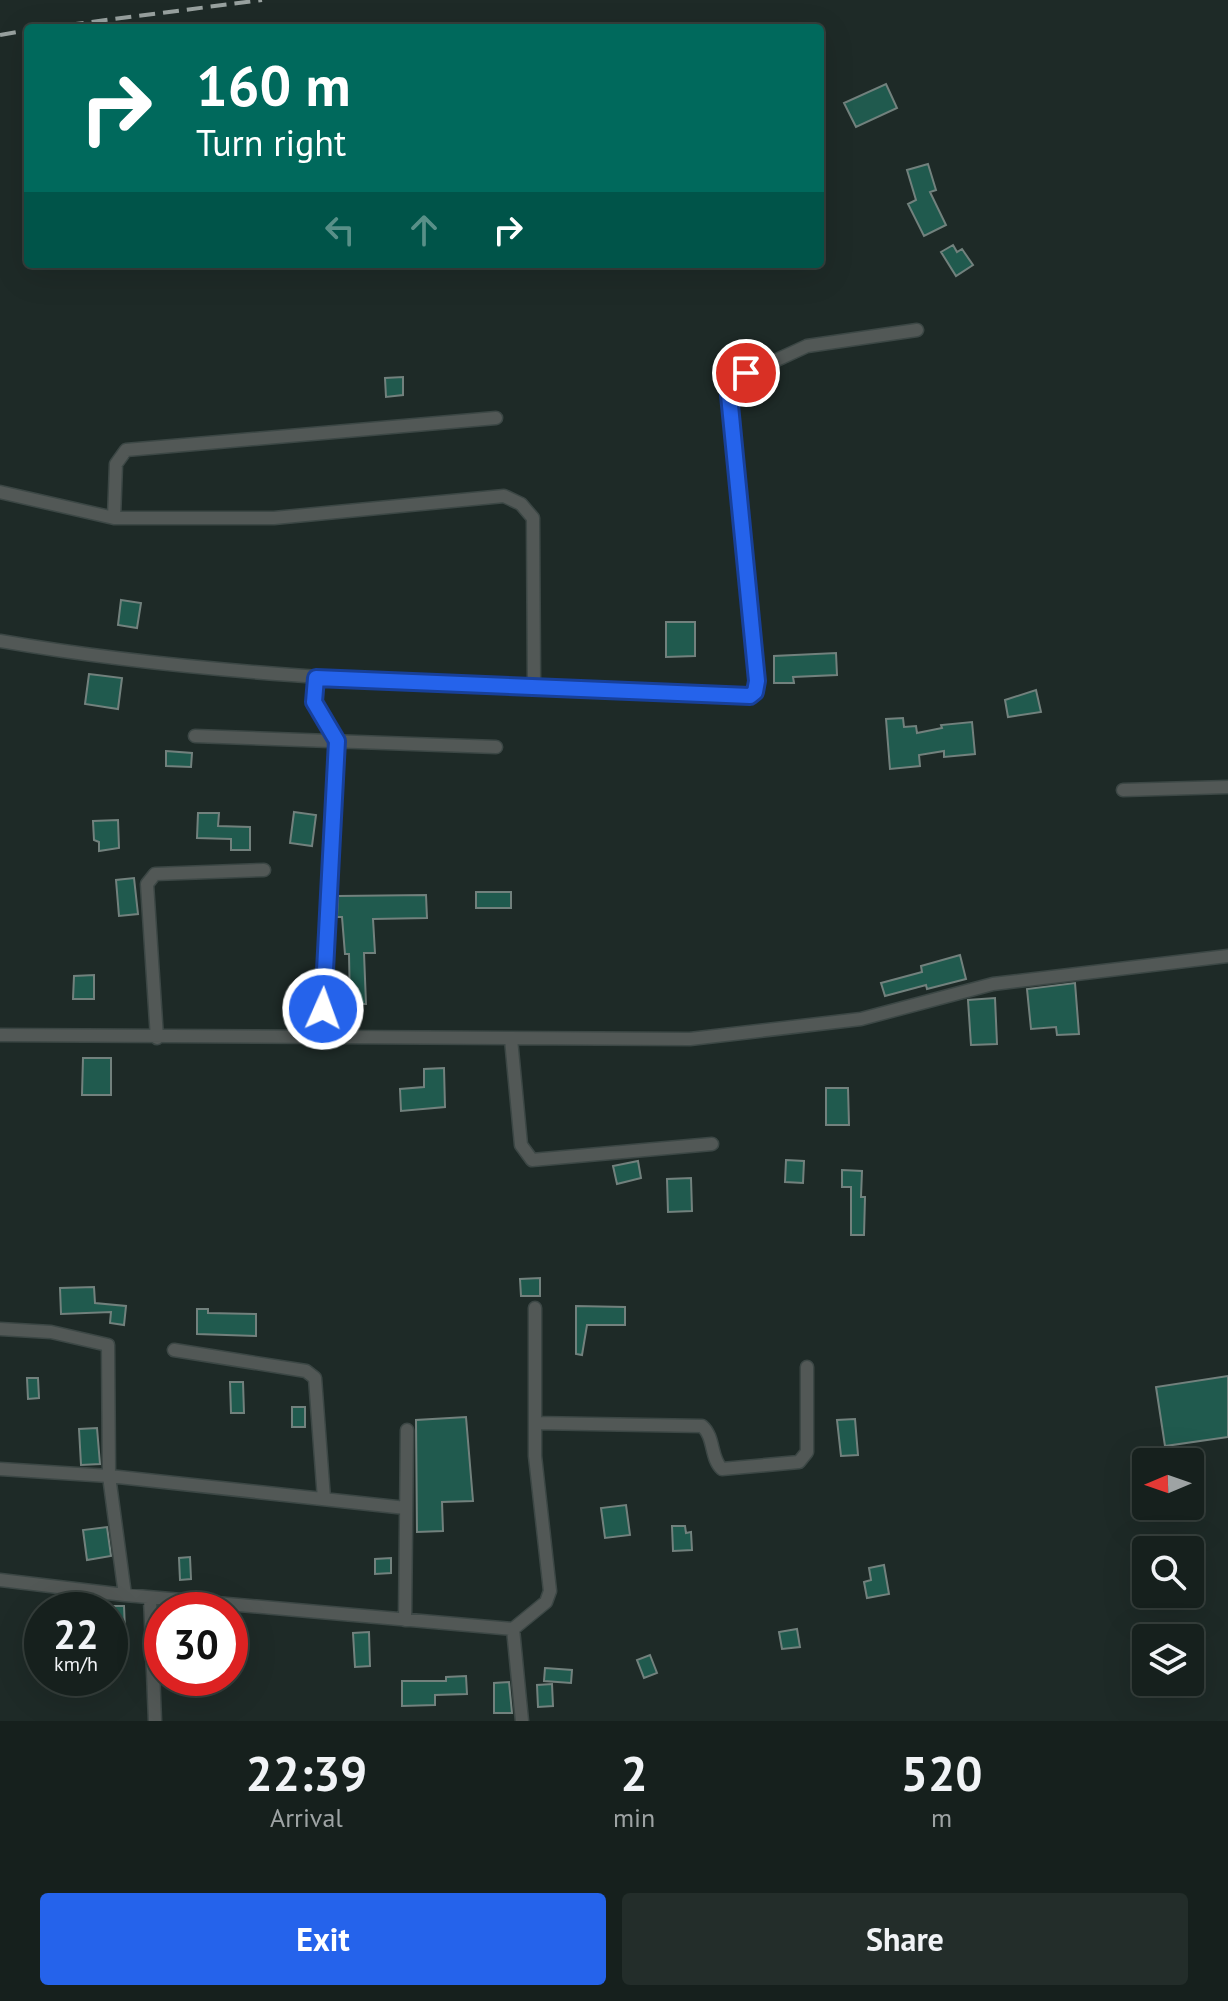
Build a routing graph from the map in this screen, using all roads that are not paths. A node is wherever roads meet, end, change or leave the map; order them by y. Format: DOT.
graph roads {
  1 [pos="917,330"];
  2 [pos="496,418"];
  3 [pos="0,492"];
  4 [pos="114,518"];
  5 [pos="0,641"];
  6 [pos="316,678"];
  7 [pos="534,686"];
  8 [pos="195,736"];
  9 [pos="337,741"];
  10 [pos="496,747"];
  11 [pos="1228,787"];
  12 [pos="1123,790"];
  13 [pos="264,870"];
  14 [pos="1228,956"];
  15 [pos="0,1035"];
  16 [pos="157,1038"];
  17 [pos="321,1038"];
  18 [pos="511,1039"];
  19 [pos="712,1144"];
  20 [pos="535,1308"];
  21 [pos="0,1329"];
  22 [pos="174,1350"];
  23 [pos="807,1367"];
  24 [pos="535,1423"];
  25 [pos="407,1430"];
  26 [pos="0,1469"];
  27 [pos="109,1476"];
  28 [pos="324,1499"];
  29 [pos="406,1508"];
  30 [pos="0,1580"];
  31 [pos="100,1592"];
  32 [pos="125,1592"];
  33 [pos="248,1606"];
  34 [pos="405,1620"];
  35 [pos="513,1629"];
  36 [pos="154,1696"];
  37 [pos="155,1721"];
  38 [pos="522,1721"];
  1 -- 7 [label="street"];
  2 -- 4 [label="street"];
  3 -- 4 [label="street"];
  4 -- 7 [label="street"];
  5 -- 6 [label="street"];
  6 -- 7 [label="street"];
  6 -- 9 [label="street"];
  8 -- 9 [label="street"];
  9 -- 10 [label="street"];
  9 -- 17 [label="street"];
  11 -- 12 [label="street"];
  13 -- 16 [label="street"];
  14 -- 18 [label="street"];
  15 -- 16 [label="street"];
  16 -- 17 [label="street"];
  17 -- 18 [label="street"];
  18 -- 19 [label="street"];
  20 -- 24 [label="street"];
  21 -- 27 [label="street"];
  22 -- 28 [label="street"];
  23 -- 24 [label="street"];
  24 -- 35 [label="street"];
  25 -- 29 [label="street"];
  26 -- 27 [label="street"];
  27 -- 28 [label="street"];
  27 -- 32 [label="street"];
  28 -- 29 [label="street"];
  29 -- 34 [label="street"];
  30 -- 31 [label="street"];
  33 -- 34 [label="street"];
  34 -- 35 [label="street"];
  35 -- 38 [label="street"];
  36 -- 37 [label="street"];
}
